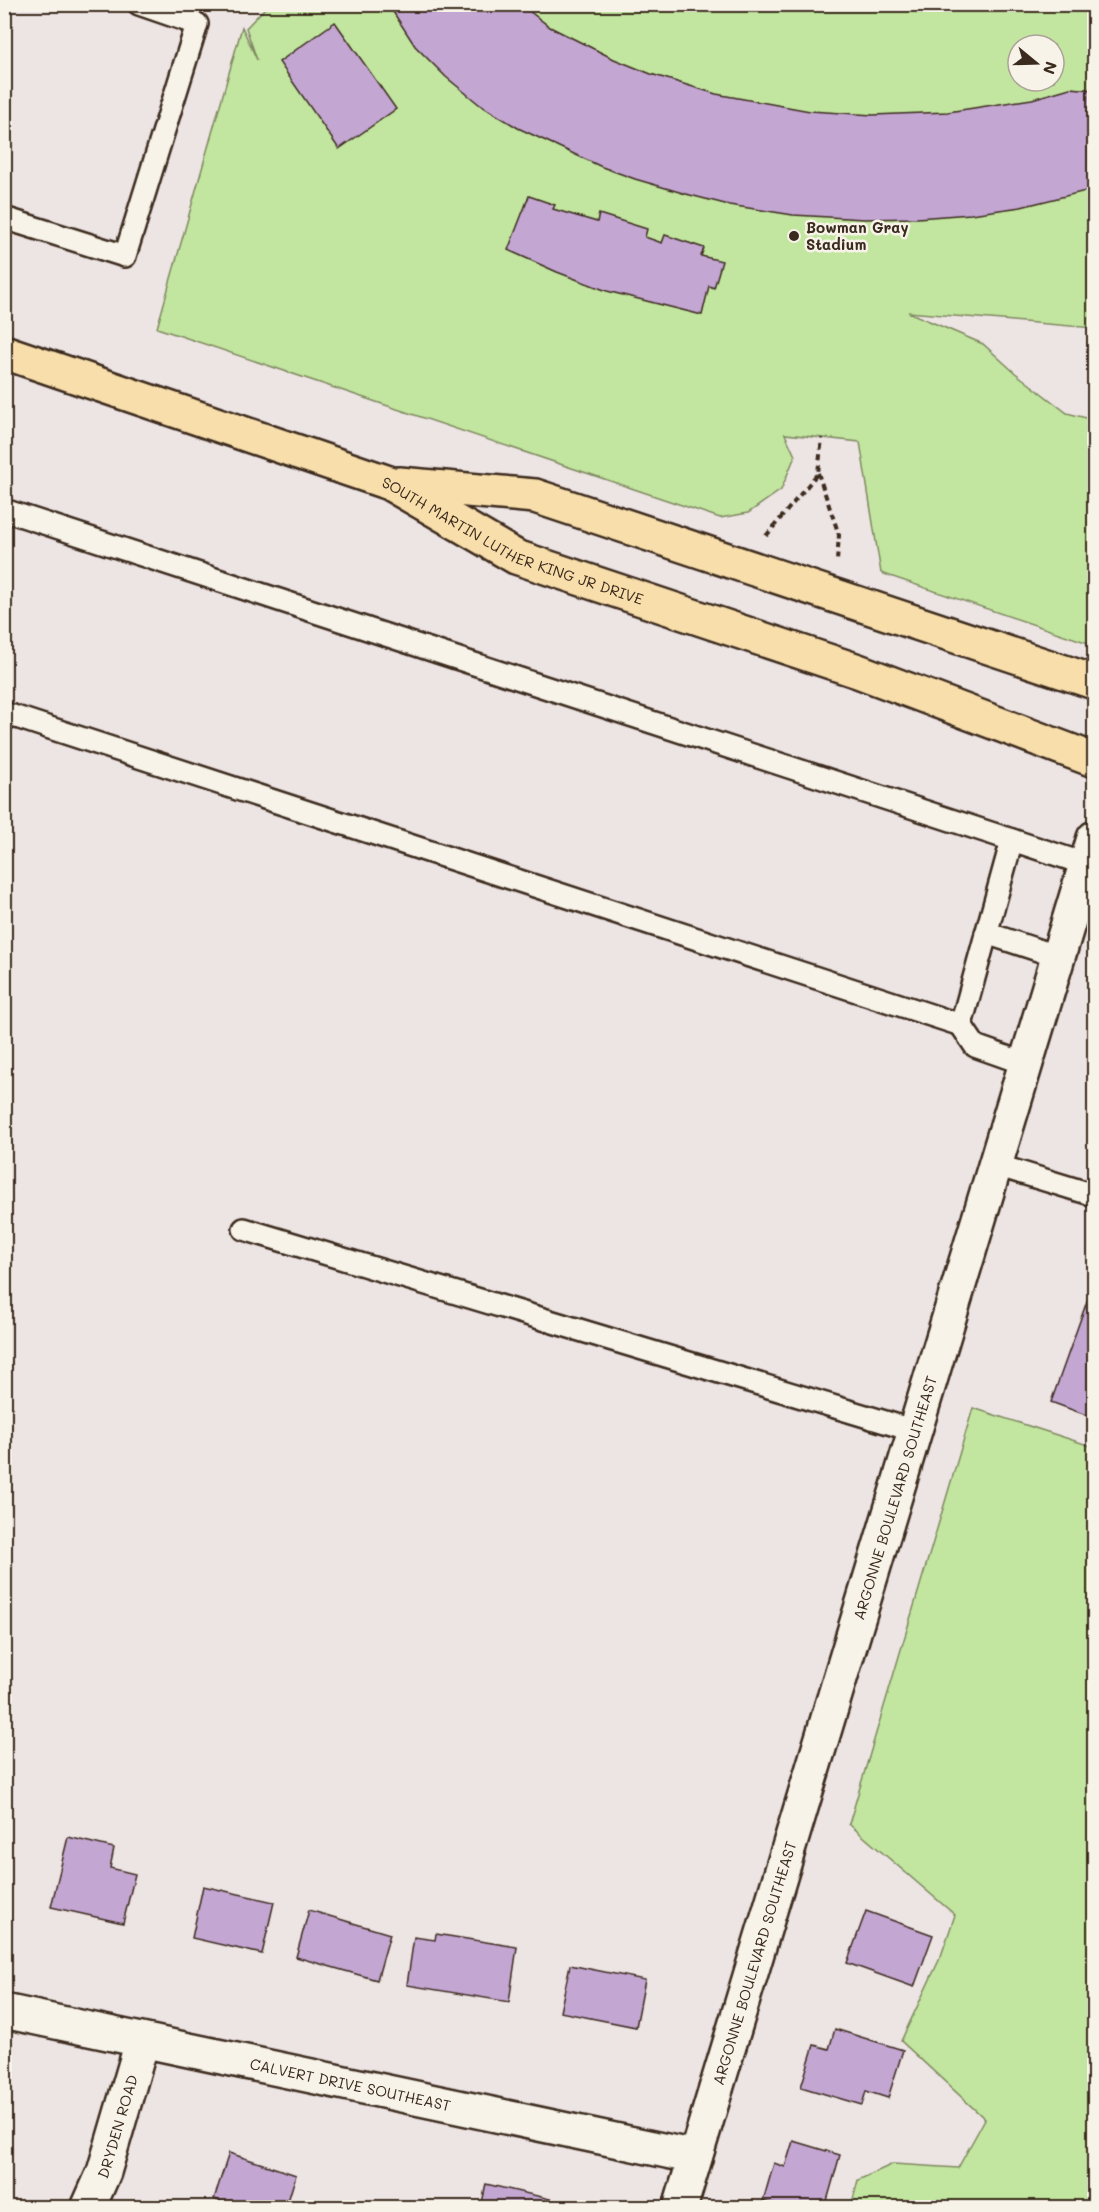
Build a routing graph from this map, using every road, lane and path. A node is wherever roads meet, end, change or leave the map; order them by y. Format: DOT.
graph roads {
  1 [pos="139,4"];
  2 [pos="4,218"];
  3 [pos="4,352"];
  4 [pos="822,438"];
  5 [pos="818,473"];
  6 [pos="389,483"];
  7 [pos="4,510"];
  8 [pos="763,540"];
  9 [pos="836,564"];
  10 [pos="1095,682"];
  11 [pos="4,713"];
  12 [pos="1095,760"];
  13 [pos="1012,840"];
  14 [pos="1092,856"];
  15 [pos="986,933"];
  16 [pos="1059,957"];
  17 [pos="961,1025"];
  18 [pos="1026,1064"];
  19 [pos="996,1165"];
  20 [pos="1095,1195"];
  21 [pos="244,1228"];
  22 [pos="915,1431"];
  23 [pos="4,2011"];
  24 [pos="142,2042"];
  25 [pos="695,2157"];
  26 [pos="88,2208"];
  27 [pos="680,2208"];
  1 -- 2 [label="lane"];
  3 -- 6 [label="main road"];
  4 -- 5 [label="path"];
  5 -- 8 [label="path"];
  5 -- 9 [label="path"];
  6 -- 10 [label="main road, SOUTH MARTIN LUTHER KING JR DRIVE"];
  6 -- 12 [label="main road, SOUTH MARTIN LUTHER KING JR DRIVE"];
  7 -- 13 [label="lane"];
  11 -- 17 [label="lane"];
  13 -- 14 [label="lane"];
  13 -- 15 [label="lane"];
  14 -- 16 [label="street, ARGONNE BOULEVARD SOUTHEAST"];
  15 -- 16 [label="lane"];
  15 -- 17 [label="lane"];
  16 -- 18 [label="street, ARGONNE BOULEVARD SOUTHEAST"];
  17 -- 18 [label="lane"];
  18 -- 19 [label="street, ARGONNE BOULEVARD SOUTHEAST"];
  19 -- 20 [label="lane"];
  19 -- 22 [label="street, ARGONNE BOULEVARD SOUTHEAST"];
  21 -- 22 [label="lane"];
  22 -- 25 [label="street, ARGONNE BOULEVARD SOUTHEAST"];
  23 -- 24 [label="street, CALVERT DRIVE SOUTHEAST"];
  24 -- 25 [label="street, CALVERT DRIVE SOUTHEAST"];
  24 -- 26 [label="street, DRYDEN ROAD"];
  25 -- 27 [label="street, ARGONNE BOULEVARD SOUTHEAST"];
}
